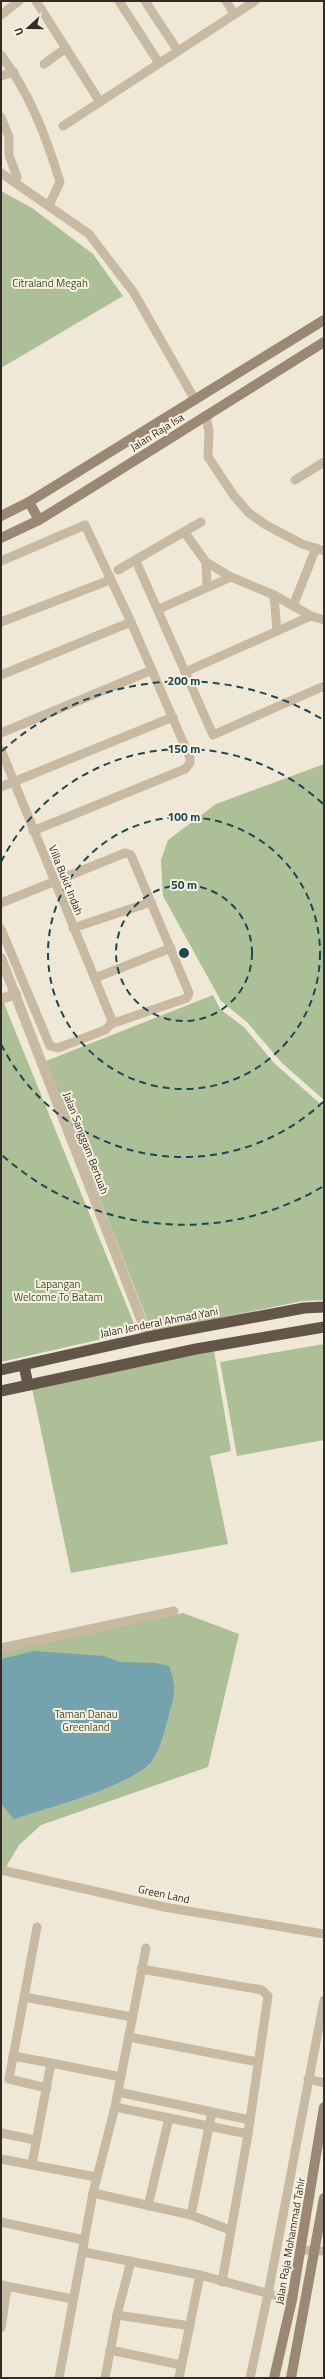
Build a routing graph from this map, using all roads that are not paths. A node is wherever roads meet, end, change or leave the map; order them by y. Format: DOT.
graph roads {
  1 [pos="19,1"];
  2 [pos="36,1"];
  3 [pos="119,1"];
  4 [pos="145,1"];
  5 [pos="226,1"];
  6 [pos="252,2"];
  7 [pos="234,14"];
  8 [pos="1,16"];
  9 [pos="66,48"];
  10 [pos="178,51"];
  11 [pos="1,55"];
  12 [pos="159,63"];
  13 [pos="44,64"];
  14 [pos="14,72"];
  15 [pos="1,76"];
  16 [pos="100,102"];
  17 [pos="1,117"];
  18 [pos="63,126"];
  19 [pos="1,148"];
  20 [pos="9,155"];
  21 [pos="1,173"];
  22 [pos="15,182"];
  23 [pos="49,205"];
  24 [pos="324,320"];
  25 [pos="324,342"];
  26 [pos="195,400"];
  27 [pos="206,415"];
  28 [pos="324,462"];
  29 [pos="295,480"];
  30 [pos="29,502"];
  31 [pos="1,516"];
  32 [pos="39,520"];
  33 [pos="201,522"];
  34 [pos="185,533"];
  35 [pos="1,538"];
  36 [pos="320,550"];
  37 [pos="1,561"];
  38 [pos="136,561"];
  39 [pos="206,562"];
  40 [pos="118,570"];
  41 [pos="231,577"];
  42 [pos="110,580"];
  43 [pos="207,587"];
  44 [pos="274,595"];
  45 [pos="293,606"];
  46 [pos="159,609"];
  47 [pos="311,616"];
  48 [pos="324,620"];
  49 [pos="1,622"];
  50 [pos="131,622"];
  51 [pos="277,631"];
  52 [pos="152,670"];
  53 [pos="185,672"];
  54 [pos="1,675"];
  55 [pos="324,686"];
  56 [pos="173,717"];
  57 [pos="1,733"];
  58 [pos="1,750"];
  59 [pos="14,782"];
  60 [pos="1,787"];
  61 [pos="33,831"];
  62 [pos="55,881"];
  63 [pos="151,902"];
  64 [pos="1,903"];
  65 [pos="73,928"];
  66 [pos="1,929"];
  67 [pos="171,948"];
  68 [pos="1,958"];
  69 [pos="95,978"];
  70 [pos="16,994"];
  71 [pos="1,999"];
  72 [pos="111,1021"];
  73 [pos="324,1307"];
  74 [pos="324,1327"];
  75 [pos="148,1337"];
  76 [pos="24,1365"];
  77 [pos="1,1370"];
  78 [pos="28,1385"];
  79 [pos="1,1391"];
  80 [pos="174,1611"];
  81 [pos="1,1648"];
  82 [pos="1,1870"];
  83 [pos="38,1927"];
  84 [pos="324,1934"];
  85 [pos="146,1948"];
  86 [pos="141,1969"];
  87 [pos="24,1997"];
  88 [pos="324,2000"];
  89 [pos="132,2017"];
  90 [pos="129,2037"];
  91 [pos="13,2056"];
  92 [pos="258,2062"];
  93 [pos="51,2064"];
  94 [pos="121,2077"];
  95 [pos="308,2079"];
  96 [pos="324,2083"];
  97 [pos="46,2088"];
  98 [pos="118,2092"];
  99 [pos="116,2107"];
  100 [pos="324,2107"];
  101 [pos="212,2112"];
  102 [pos="169,2118"];
  103 [pos="250,2120"];
  104 [pos="210,2126"];
  105 [pos="1,2134"];
  106 [pos="248,2134"];
  107 [pos="35,2140"];
  108 [pos="1,2159"];
  109 [pos="32,2164"];
  110 [pos="96,2178"];
  111 [pos="93,2193"];
  112 [pos="324,2198"];
  113 [pos="148,2206"];
  114 [pos="191,2215"];
  115 [pos="1,2222"];
  116 [pos="230,2230"];
  117 [pos="84,2240"];
  118 [pos="301,2250"];
  119 [pos="319,2250"];
  120 [pos="83,2252"];
  121 [pos="131,2261"];
  122 [pos="200,2275"];
  123 [pos="222,2282"];
  124 [pos="4,2286"];
  125 [pos="268,2294"];
  126 [pos="73,2299"];
  127 [pos="292,2300"];
  128 [pos="2,2312"];
  129 [pos="117,2315"];
  130 [pos="190,2326"];
  131 [pos="1,2328"];
  132 [pos="110,2350"];
  133 [pos="181,2365"];
  134 [pos="59,2378"];
  135 [pos="105,2378"];
  136 [pos="179,2378"];
  137 [pos="250,2378"];
  138 [pos="274,2378"];
  139 [pos="290,2378"];
  1 -- 8 [label="street"];
  2 -- 9 [label="street"];
  3 -- 12 [label="street"];
  4 -- 10 [label="street"];
  5 -- 7 [label="street"];
  6 -- 7 [label="street"];
  7 -- 10 [label="street"];
  9 -- 13 [label="street"];
  9 -- 16 [label="street"];
  10 -- 12 [label="street"];
  11 -- 14 [label="street"];
  12 -- 16 [label="street"];
  14 -- 15 [label="street"];
  14 -- 23 [label="street"];
  16 -- 18 [label="street"];
  17 -- 20 [label="street"];
  19 -- 20 [label="street"];
  20 -- 22 [label="street"];
  21 -- 22 [label="street"];
  22 -- 23 [label="street"];
  23 -- 26 [label="street"];
  24 -- 26 [label="main road, Jalan Raja Isa"];
  25 -- 27 [label="main road, Jalan Raja Isa"];
  26 -- 30 [label="main road, Jalan Raja Isa"];
  27 -- 32 [label="main road, Jalan Raja Isa"];
  27 -- 36 [label="street"];
  28 -- 29 [label="street"];
  30 -- 31 [label="main road, Jalan Raja Isa"];
  30 -- 32 [label="main road"];
  32 -- 35 [label="main road, Jalan Raja Isa"];
  33 -- 34 [label="street"];
  34 -- 38 [label="street"];
  34 -- 39 [label="street"];
  36 -- 45 [label="street"];
  37 -- 42 [label="street"];
  38 -- 40 [label="street"];
  38 -- 46 [label="street"];
  39 -- 41 [label="street"];
  39 -- 43 [label="street"];
  41 -- 43 [label="street"];
  41 -- 44 [label="street"];
  42 -- 49 [label="street"];
  42 -- 50 [label="street"];
  43 -- 46 [label="street"];
  44 -- 45 [label="street"];
  44 -- 51 [label="street"];
  45 -- 47 [label="street"];
  46 -- 53 [label="street"];
  47 -- 48 [label="street"];
  47 -- 51 [label="street"];
  50 -- 52 [label="street"];
  50 -- 54 [label="street"];
  51 -- 53 [label="street"];
  52 -- 56 [label="street"];
  52 -- 57 [label="street"];
  53 -- 55 [label="street"];
  56 -- 59 [label="street"];
  56 -- 61 [label="street"];
  58 -- 59 [label="street, Villa Bukit Indah"];
  59 -- 60 [label="street"];
  59 -- 61 [label="street, Villa Bukit Indah"];
  61 -- 62 [label="street, Villa Bukit Indah"];
  62 -- 63 [label="street"];
  62 -- 64 [label="street"];
  62 -- 65 [label="street, Villa Bukit Indah"];
  63 -- 65 [label="street"];
  63 -- 67 [label="street"];
  65 -- 69 [label="street, Villa Bukit Indah"];
  66 -- 72 [label="street"];
  67 -- 69 [label="street"];
  67 -- 72 [label="street"];
  68 -- 70 [label="street, Jalan Sanggam Bertuah"];
  69 -- 72 [label="street, Villa Bukit Indah"];
  70 -- 71 [label="street"];
  70 -- 75 [label="street, Jalan Sanggam Bertuah"];
  73 -- 75 [label="highway, Jalan Jenderal Ahmad Yani"];
  74 -- 78 [label="highway"];
  75 -- 76 [label="highway, Jalan Jenderal Ahmad Yani"];
  76 -- 77 [label="highway, Jalan Jenderal Ahmad Yani"];
  76 -- 78 [label="highway"];
  78 -- 79 [label="highway"];
  80 -- 81 [label="street"];
  82 -- 84 [label="street, Green Land"];
  83 -- 87 [label="street"];
  85 -- 86 [label="street"];
  86 -- 89 [label="street"];
  86 -- 92 [label="street"];
  87 -- 89 [label="street"];
  87 -- 91 [label="street"];
  88 -- 95 [label="street"];
  89 -- 90 [label="street"];
  90 -- 92 [label="street"];
  90 -- 94 [label="street"];
  91 -- 93 [label="street"];
  91 -- 97 [label="street"];
  92 -- 103 [label="street"];
  93 -- 94 [label="street"];
  93 -- 97 [label="street"];
  94 -- 98 [label="street"];
  95 -- 96 [label="street"];
  95 -- 125 [label="street"];
  97 -- 107 [label="street"];
  98 -- 99 [label="street"];
  98 -- 101 [label="street"];
  99 -- 102 [label="street"];
  99 -- 110 [label="street"];
  100 -- 118 [label="main road, Jalan Raja Mohammad Tahir"];
  101 -- 103 [label="street"];
  101 -- 104 [label="street"];
  102 -- 104 [label="street"];
  102 -- 113 [label="street"];
  103 -- 106 [label="street"];
  104 -- 106 [label="street"];
  104 -- 114 [label="street"];
  105 -- 107 [label="street"];
  106 -- 116 [label="street"];
  107 -- 109 [label="street"];
  108 -- 109 [label="street"];
  109 -- 110 [label="street"];
  110 -- 111 [label="street"];
  111 -- 113 [label="street"];
  111 -- 117 [label="street"];
  112 -- 119 [label="main road"];
  113 -- 114 [label="street"];
  114 -- 116 [label="street"];
  115 -- 117 [label="street"];
  116 -- 123 [label="street"];
  117 -- 120 [label="street"];
  118 -- 119 [label="street"];
  118 -- 127 [label="main road, Jalan Raja Mohammad Tahir"];
  119 -- 139 [label="main road"];
  120 -- 121 [label="street"];
  120 -- 126 [label="street"];
  121 -- 122 [label="street"];
  121 -- 129 [label="street"];
  122 -- 123 [label="street"];
  122 -- 130 [label="street"];
  123 -- 125 [label="street"];
  124 -- 126 [label="street"];
  124 -- 128 [label="street"];
  125 -- 127 [label="street"];
  125 -- 137 [label="street"];
  126 -- 134 [label="street"];
  127 -- 138 [label="main road, Jalan Raja Mohammad Tahir"];
  128 -- 131 [label="street"];
  129 -- 130 [label="street"];
  129 -- 132 [label="street"];
  130 -- 133 [label="street"];
  132 -- 133 [label="street"];
  132 -- 135 [label="street"];
  133 -- 136 [label="street"];
}
